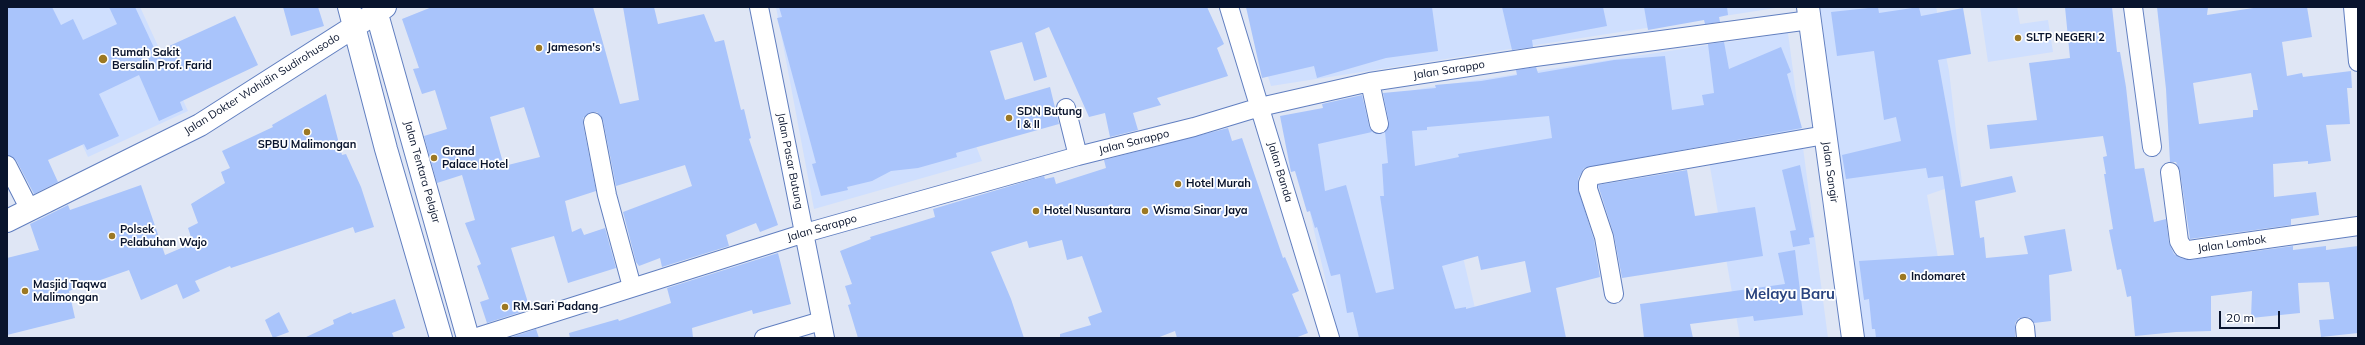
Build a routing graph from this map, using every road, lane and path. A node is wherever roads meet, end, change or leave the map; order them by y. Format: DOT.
graph roads {
  1 [pos="349,7"];
  2 [pos="759,7"];
  3 [pos="1229,7"];
  4 [pos="2133,7"];
  5 [pos="2352,7"];
  6 [pos="379,9"];
  7 [pos="1809,14"];
  8 [pos="354,28"];
  9 [pos="2358,62"];
  10 [pos="1370,82"];
  11 [pos="1260,107"];
  12 [pos="1066,108"];
  13 [pos="593,122"];
  14 [pos="1379,124"];
  15 [pos="1825,135"];
  16 [pos="2152,147"];
  17 [pos="1078,156"];
  18 [pos="7,165"];
  19 [pos="2170,172"];
  20 [pos="30,210"];
  21 [pos="7,221"];
  22 [pos="2358,226"];
  23 [pos="804,233"];
  24 [pos="632,287"];
  25 [pos="1614,294"];
  26 [pos="823,330"];
  27 [pos="441,338"];
  28 [pos="468,338"];
  29 [pos="474,338"];
  30 [pos="764,338"];
  31 [pos="1330,338"];
  32 [pos="1853,338"];
  1 -- 8 [label="main road"];
  2 -- 23 [label="street, Jalan Pasar Butung"];
  3 -- 11 [label="street, Jalan Banda"];
  4 -- 16 [label="street"];
  5 -- 9 [label="street"];
  6 -- 8 [label="main road, Jalan Dokter Wahidin Sudirohusodo"];
  6 -- 28 [label="main road, Jalan Tentara Pelajar"];
  7 -- 10 [label="street, Jalan Sarappo"];
  7 -- 15 [label="main road, Jalan Sangir"];
  8 -- 20 [label="main road, Jalan Dokter Wahidin Sudirohusodo"];
  8 -- 27 [label="main road"];
  10 -- 11 [label="street, Jalan Sarappo"];
  10 -- 14 [label="street"];
  11 -- 17 [label="street, Jalan Sarappo"];
  11 -- 31 [label="street, Jalan Banda"];
  12 -- 17 [label="street"];
  13 -- 24 [label="street"];
  15 -- 25 [label="street"];
  15 -- 32 [label="main road, Jalan Sangir"];
  17 -- 23 [label="street, Jalan Sarappo"];
  18 -- 20 [label="street"];
  19 -- 22 [label="street, Jalan Lombok"];
  20 -- 21 [label="main road, Jalan Dokter Wahidin Sudirohusodo"];
  23 -- 24 [label="street, Jalan Sarappo"];
  23 -- 26 [label="street, Jalan Pasar Butung"];
  24 -- 29 [label="street, Jalan Sarappo"];
  26 -- 30 [label="street"];
}
